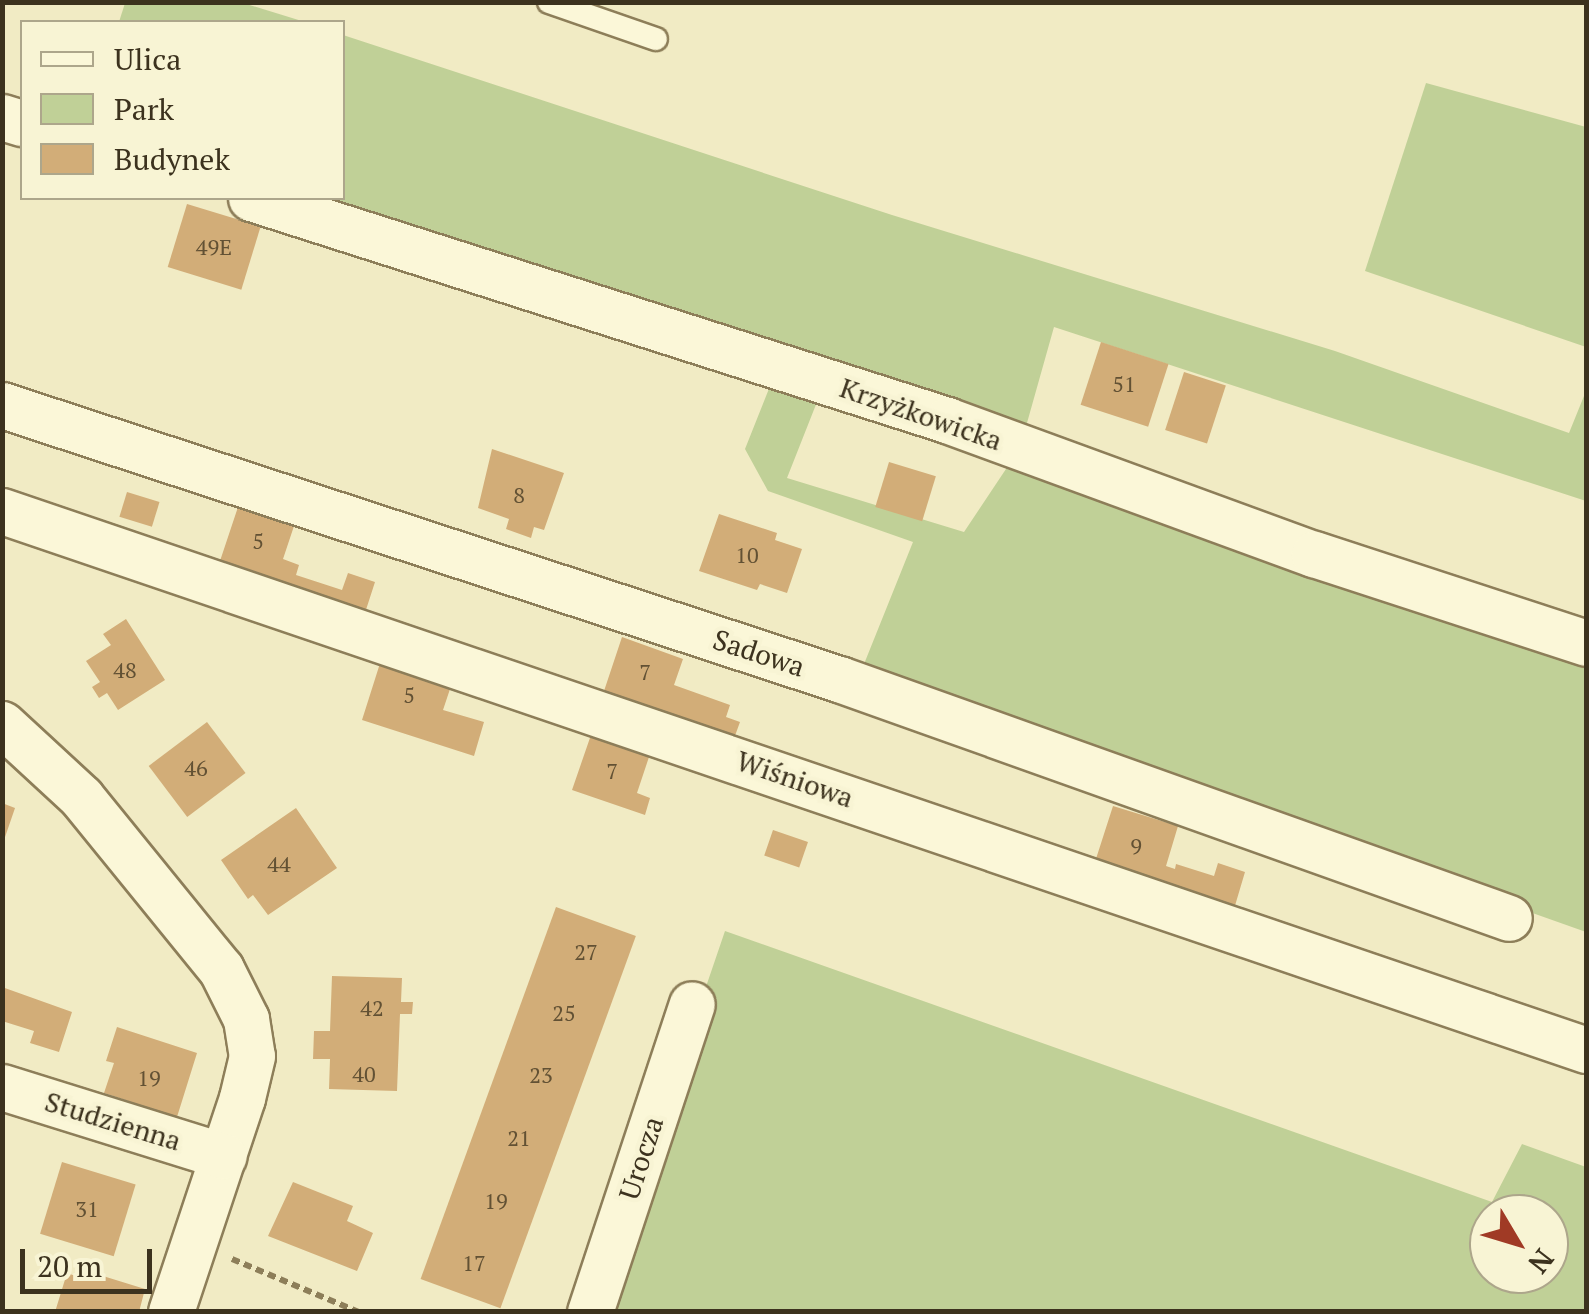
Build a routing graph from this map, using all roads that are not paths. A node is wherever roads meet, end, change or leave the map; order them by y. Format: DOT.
graph roads {
  1 [pos="549,2"];
  2 [pos="656,39"];
  3 [pos="258,200"];
  4 [pos="2,406"];
  5 [pos="2,512"];
  6 [pos="1586,643"];
  7 [pos="2,724"];
  8 [pos="1509,918"];
  9 [pos="692,1004"];
  10 [pos="1586,1050"];
  11 [pos="2,1087"];
  12 [pos="223,1156"];
  13 [pos="171,1312"];
  14 [pos="590,1312"];
  1 -- 2 [label="lane"];
  3 -- 6 [label="street, Krzyżkowicka"];
  4 -- 8 [label="street, Sadowa"];
  5 -- 10 [label="street, Wiśniowa"];
  7 -- 12 [label="street"];
  9 -- 14 [label="street, Urocza"];
  11 -- 12 [label="street, Studzienna"];
  12 -- 13 [label="street"];
}
